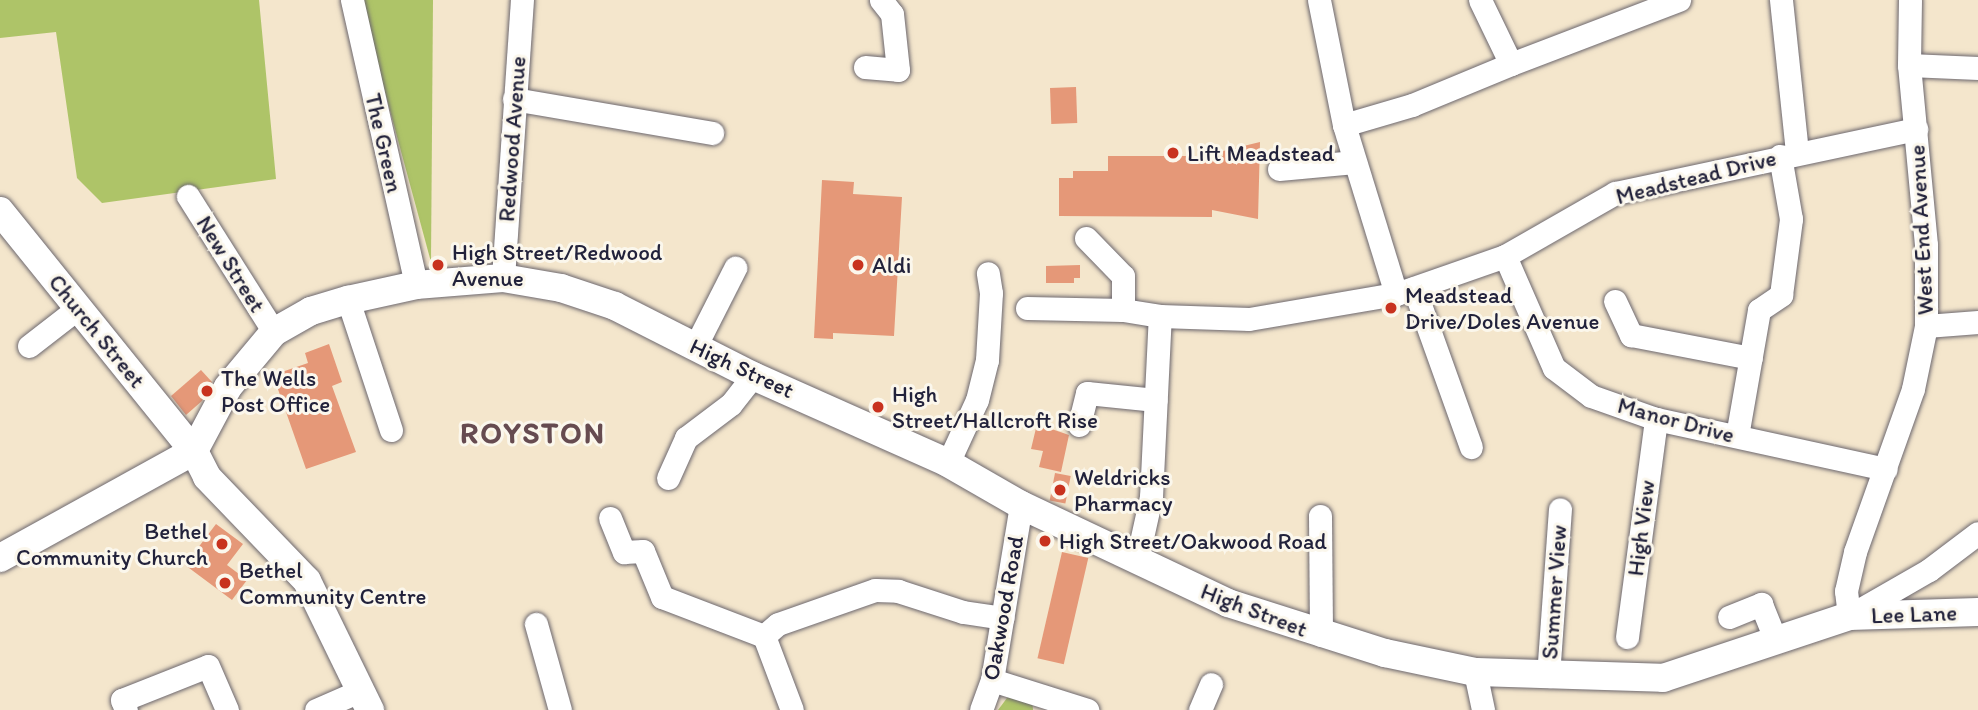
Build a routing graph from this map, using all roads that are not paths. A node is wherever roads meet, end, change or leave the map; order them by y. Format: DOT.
graph roads {
  1 [pos="352,0"];
  2 [pos="522,0"];
  3 [pos="881,0"];
  4 [pos="1320,0"];
  5 [pos="1480,0"];
  6 [pos="1679,0"];
  7 [pos="1780,0"];
  8 [pos="1910,0"];
  9 [pos="1511,64"];
  10 [pos="1909,65"];
  11 [pos="865,67"];
  12 [pos="1978,68"];
  13 [pos="514,99"];
  14 [pos="1343,125"];
  15 [pos="1916,129"];
  16 [pos="712,133"];
  17 [pos="1788,154"];
  18 [pos="1355,162"];
  19 [pos="1279,169"];
  20 [pos="188,196"];
  21 [pos="0,211"];
  22 [pos="1086,238"];
  23 [pos="1505,256"];
  24 [pos="735,268"];
  25 [pos="988,273"];
  26 [pos="503,278"];
  27 [pos="416,285"];
  28 [pos="1405,291"];
  29 [pos="348,300"];
  30 [pos="1615,301"];
  31 [pos="78,308"];
  32 [pos="1027,308"];
  33 [pos="1123,310"];
  34 [pos="1160,316"];
  35 [pos="1978,322"];
  36 [pos="1926,326"];
  37 [pos="274,332"];
  38 [pos="29,346"];
  39 [pos="695,347"];
  40 [pos="1751,358"];
  41 [pos="753,376"];
  42 [pos="1156,400"];
  43 [pos="1656,419"];
  44 [pos="1079,425"];
  45 [pos="391,430"];
  46 [pos="1737,436"];
  47 [pos="1471,447"];
  48 [pos="194,451"];
  49 [pos="948,463"];
  50 [pos="1886,469"];
  51 [pos="668,478"];
  52 [pos="1021,505"];
  53 [pos="1560,509"];
  54 [pos="1320,516"];
  55 [pos="610,518"];
  56 [pos="1978,533"];
  57 [pos="0,558"];
  58 [pos="1138,560"];
  59 [pos="1978,612"];
  60 [pos="1849,616"];
  61 [pos="1729,617"];
  62 [pos="1003,618"];
  63 [pos="536,624"];
  64 [pos="1321,635"];
  65 [pos="764,636"];
  66 [pos="1627,637"];
  67 [pos="1775,638"];
  68 [pos="1475,672"];
  69 [pos="1548,676"];
  70 [pos="992,680"];
  71 [pos="1211,684"];
  72 [pos="366,700"];
  73 [pos="126,710"];
  74 [pos="227,710"];
  75 [pos="316,710"];
  76 [pos="560,710"];
  77 [pos="792,710"];
  78 [pos="981,710"];
  79 [pos="1087,710"];
  80 [pos="1200,710"];
  81 [pos="1483,710"];
  1 -- 27 [label="street, The Green"];
  2 -- 13 [label="street, Redwood Avenue"];
  3 -- 11 [label="street"];
  4 -- 14 [label="street"];
  5 -- 9 [label="street"];
  6 -- 9 [label="street"];
  7 -- 17 [label="street"];
  8 -- 10 [label="street, West End Avenue"];
  9 -- 14 [label="street"];
  10 -- 12 [label="street"];
  10 -- 15 [label="street, West End Avenue"];
  13 -- 16 [label="street"];
  13 -- 26 [label="street, Redwood Avenue"];
  14 -- 18 [label="street"];
  15 -- 17 [label="street, Meadstead Drive"];
  15 -- 36 [label="street, West End Avenue"];
  17 -- 23 [label="street, Meadstead Drive"];
  17 -- 40 [label="street"];
  18 -- 19 [label="street"];
  18 -- 28 [label="street"];
  20 -- 37 [label="street, New Street"];
  21 -- 31 [label="main road, Church Street"];
  22 -- 33 [label="street"];
  23 -- 28 [label="street, Meadstead Drive"];
  23 -- 43 [label="street, Manor Drive"];
  24 -- 39 [label="street"];
  25 -- 49 [label="street"];
  26 -- 27 [label="main road, High Street"];
  26 -- 39 [label="main road, High Street"];
  27 -- 29 [label="main road, High Street"];
  28 -- 34 [label="street, Meadstead Drive"];
  28 -- 47 [label="street"];
  29 -- 37 [label="main road, High Street"];
  29 -- 45 [label="street"];
  30 -- 40 [label="street"];
  31 -- 38 [label="street"];
  31 -- 48 [label="main road, Church Street"];
  32 -- 33 [label="street, Meadstead Drive"];
  33 -- 34 [label="street, Meadstead Drive"];
  34 -- 42 [label="street"];
  35 -- 36 [label="street"];
  36 -- 50 [label="street, West End Avenue"];
  37 -- 48 [label="main road, High Street"];
  39 -- 41 [label="main road, High Street"];
  40 -- 46 [label="street"];
  41 -- 49 [label="main road, High Street"];
  41 -- 51 [label="street"];
  42 -- 44 [label="street"];
  42 -- 58 [label="street"];
  43 -- 46 [label="street, Manor Drive"];
  43 -- 66 [label="street, High View"];
  46 -- 50 [label="street, Manor Drive"];
  48 -- 57 [label="main road"];
  48 -- 72 [label="main road, Church Street"];
  49 -- 52 [label="main road, High Street"];
  50 -- 60 [label="street, West End Avenue"];
  52 -- 58 [label="main road, High Street"];
  52 -- 62 [label="street, Oakwood Road"];
  53 -- 69 [label="street, Summer View"];
  54 -- 64 [label="street, High Street"];
  55 -- 65 [label="street"];
  56 -- 60 [label="street"];
  58 -- 64 [label="main road, High Street"];
  59 -- 60 [label="main road, Lee Lane"];
  60 -- 67 [label="main road, High Street"];
  61 -- 67 [label="street"];
  62 -- 65 [label="street"];
  62 -- 70 [label="street, Oakwood Road"];
  63 -- 76 [label="street"];
  64 -- 68 [label="main road, High Street"];
  65 -- 77 [label="street"];
  67 -- 69 [label="main road, High Street"];
  68 -- 69 [label="main road, High Street"];
  68 -- 81 [label="street"];
  70 -- 78 [label="street, Oakwood Road"];
  70 -- 79 [label="street"];
  71 -- 80 [label="street"];
  72 -- 75 [label="street"];
  73 -- 74 [label="street"];
}
